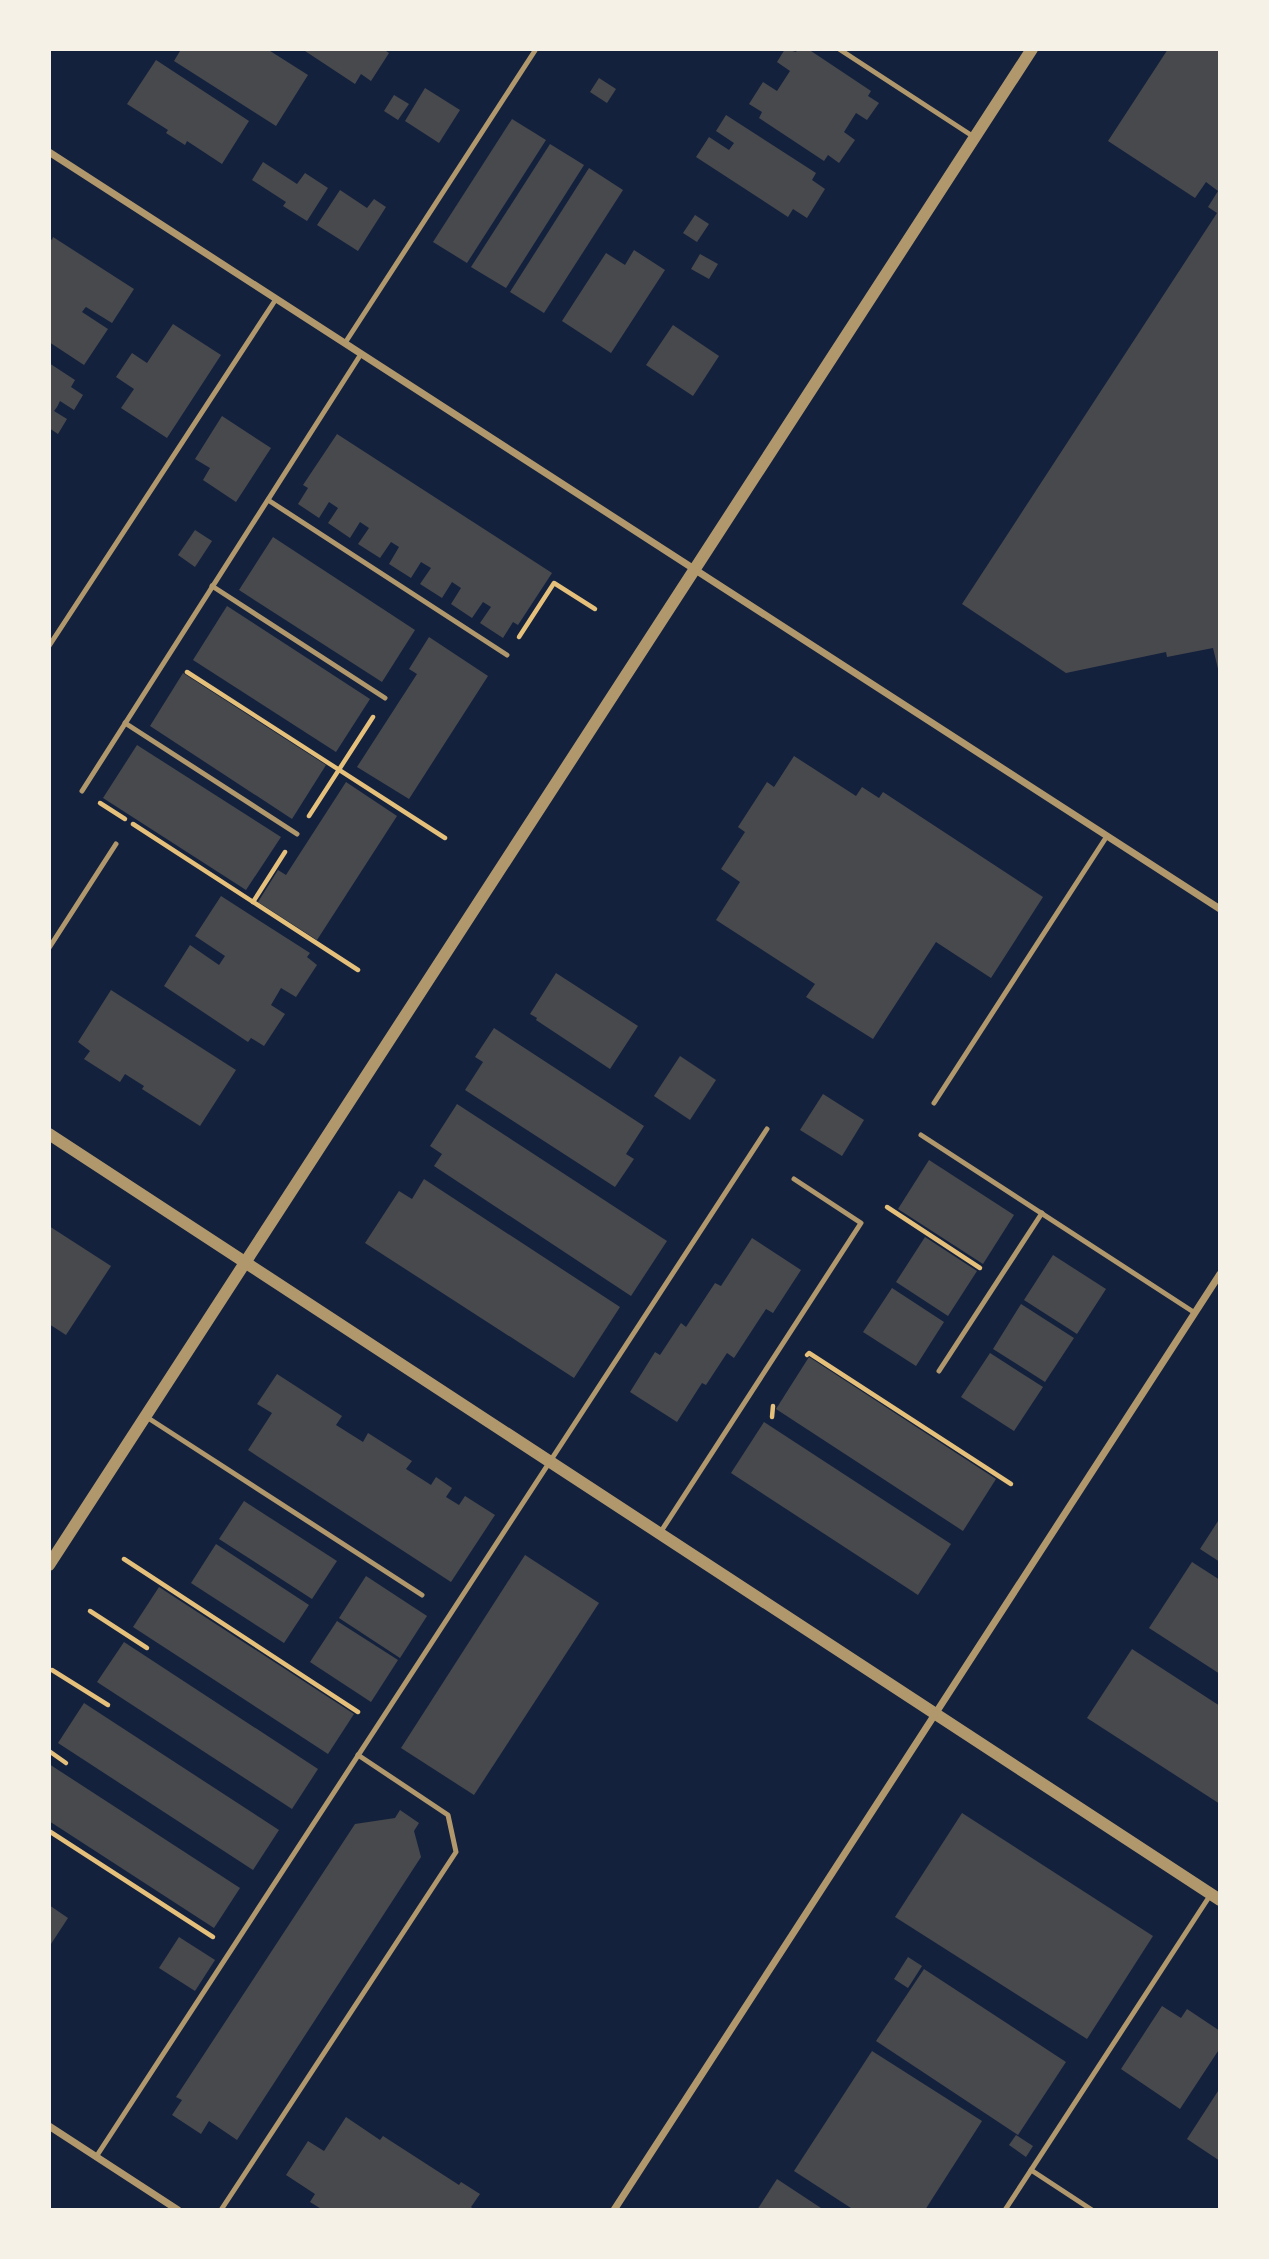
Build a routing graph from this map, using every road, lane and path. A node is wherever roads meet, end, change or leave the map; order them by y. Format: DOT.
graph roads {
  1 [pos="536,49"];
  2 [pos="839,49"];
  3 [pos="1032,49"];
  4 [pos="974,137"];
  5 [pos="49,152"];
  6 [pos="276,299"];
  7 [pos="345,343"];
  8 [pos="361,354"];
  9 [pos="268,500"];
  10 [pos="694,569"];
  11 [pos="212,586"];
  12 [pos="595,609"];
  13 [pos="49,646"];
  14 [pos="507,655"];
  15 [pos="166,658"];
  16 [pos="385,698"];
  17 [pos="125,723"];
  18 [pos="339,769"];
  19 [pos="82,791"];
  20 [pos="297,834"];
  21 [pos="1107,836"];
  22 [pos="445,838"];
  23 [pos="116,844"];
  24 [pos="253,902"];
  25 [pos="1220,909"];
  26 [pos="49,948"];
  27 [pos="358,970"];
  28 [pos="933,1103"];
  29 [pos="767,1129"];
  30 [pos="49,1134"];
  31 [pos="921,1135"];
  32 [pos="794,1179"];
  33 [pos="887,1207"];
  34 [pos="1042,1213"];
  35 [pos="246,1261"];
  36 [pos="1220,1274"];
  37 [pos="998,1280"];
  38 [pos="1195,1312"];
  39 [pos="802,1364"];
  40 [pos="939,1371"];
  41 [pos="779,1397"];
  42 [pos="145,1416"];
  43 [pos="772,1418"];
  44 [pos="550,1460"];
  45 [pos="1011,1484"];
  46 [pos="660,1533"];
  47 [pos="124,1559"];
  48 [pos="49,1565"];
  49 [pos="422,1595"];
  50 [pos="90,1611"];
  51 [pos="147,1648"];
  52 [pos="52,1670"];
  53 [pos="108,1705"];
  54 [pos="936,1713"];
  55 [pos="378,1725"];
  56 [pos="49,1751"];
  57 [pos="358,1755"];
  58 [pos="66,1763"];
  59 [pos="49,1831"];
  60 [pos="1216,1894"];
  61 [pos="231,1949"];
  62 [pos="49,2126"];
  63 [pos="96,2157"];
  64 [pos="1031,2171"];
  65 [pos="178,2210"];
  66 [pos="221,2210"];
  67 [pos="614,2210"];
  68 [pos="1005,2210"];
  69 [pos="1092,2210"];
  1 -- 7 [label="lane"];
  2 -- 4 [label="lane"];
  3 -- 4 [label="street"];
  4 -- 10 [label="street"];
  5 -- 6 [label="street"];
  6 -- 7 [label="street"];
  6 -- 13 [label="lane"];
  7 -- 8 [label="street"];
  8 -- 9 [label="lane"];
  8 -- 10 [label="street"];
  9 -- 11 [label="lane"];
  9 -- 14 [label="lane"];
  10 -- 21 [label="street"];
  10 -- 35 [label="street"];
  11 -- 15 [label="lane"];
  11 -- 16 [label="lane"];
  12 -- 14 [label="path"];
  15 -- 17 [label="lane"];
  15 -- 18 [label="path"];
  16 -- 18 [label="path"];
  17 -- 19 [label="lane"];
  17 -- 20 [label="lane"];
  18 -- 20 [label="path"];
  18 -- 22 [label="path"];
  19 -- 24 [label="path"];
  20 -- 24 [label="path"];
  21 -- 25 [label="street"];
  21 -- 28 [label="lane"];
  23 -- 26 [label="lane"];
  24 -- 27 [label="path"];
  29 -- 44 [label="lane"];
  30 -- 35 [label="street"];
  31 -- 34 [label="lane"];
  32 -- 46 [label="lane"];
  33 -- 37 [label="path"];
  34 -- 37 [label="lane"];
  34 -- 38 [label="lane"];
  35 -- 42 [label="street"];
  35 -- 44 [label="street"];
  36 -- 38 [label="street"];
  37 -- 40 [label="lane"];
  38 -- 54 [label="street"];
  39 -- 45 [label="path"];
  41 -- 43 [label="path"];
  42 -- 48 [label="street"];
  42 -- 49 [label="lane"];
  44 -- 46 [label="street"];
  44 -- 55 [label="lane"];
  46 -- 54 [label="street"];
  47 -- 55 [label="path"];
  50 -- 51 [label="path"];
  52 -- 53 [label="path"];
  54 -- 60 [label="street"];
  54 -- 67 [label="street"];
  55 -- 57 [label="lane"];
  56 -- 58 [label="path"];
  57 -- 61 [label="lane"];
  57 -- 66 [label="lane"];
  59 -- 61 [label="path"];
  60 -- 64 [label="lane"];
  61 -- 63 [label="lane"];
  62 -- 63 [label="street"];
  63 -- 65 [label="street"];
  64 -- 68 [label="lane"];
  64 -- 69 [label="lane"];
}
